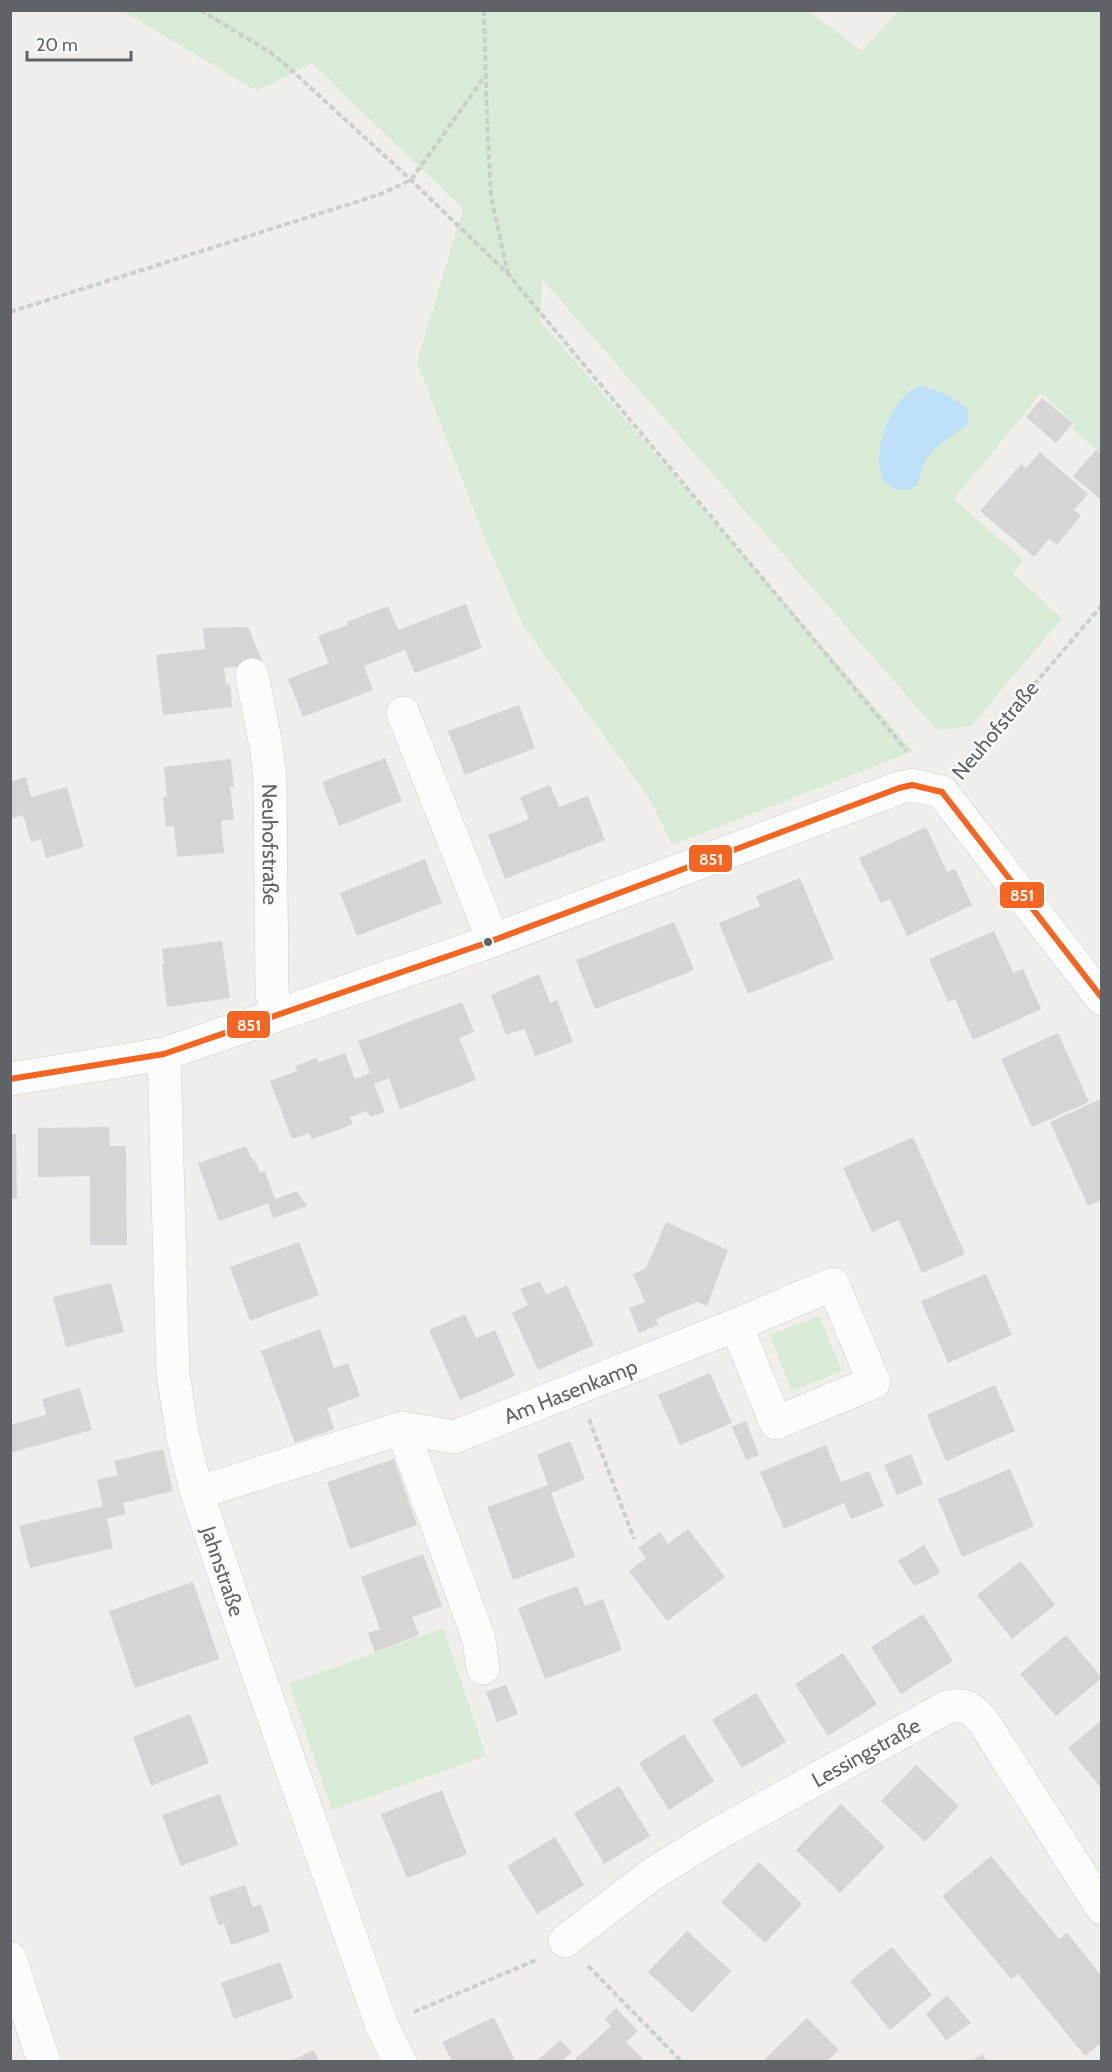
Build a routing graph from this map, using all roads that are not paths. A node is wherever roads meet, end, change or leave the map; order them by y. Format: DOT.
graph roads {
  1 [pos="252,675"];
  2 [pos="403,713"];
  3 [pos="493,940"];
  4 [pos="1101,999"];
  5 [pos="279,1014"];
  6 [pos="164,1054"];
  7 [pos="10,1078"];
  8 [pos="736,1326"];
  9 [pos="402,1428"];
  10 [pos="197,1493"];
  11 [pos="483,1668"];
  12 [pos="1101,1908"];
  13 [pos="565,1941"];
  14 [pos="10,1958"];
  15 [pos="44,2061"];
  16 [pos="400,2061"];
  1 -- 5 [label="street, Neuhofstraße"];
  2 -- 3 [label="street"];
  3 -- 4 [label="street, Neuhofstraße"];
  3 -- 5 [label="street, Neuhofstraße"];
  5 -- 6 [label="street, Neuhofstraße"];
  6 -- 7 [label="street, Neuhofstraße"];
  6 -- 10 [label="street, Jahnstraße"];
  8 -- 8 [label="street, Am Hasenkamp"];
  8 -- 9 [label="street, Am Hasenkamp"];
  9 -- 10 [label="street, Am Hasenkamp"];
  9 -- 11 [label="street"];
  10 -- 16 [label="street, Jahnstraße"];
  12 -- 13 [label="street, Lessingstraße"];
  14 -- 15 [label="street"];
}
